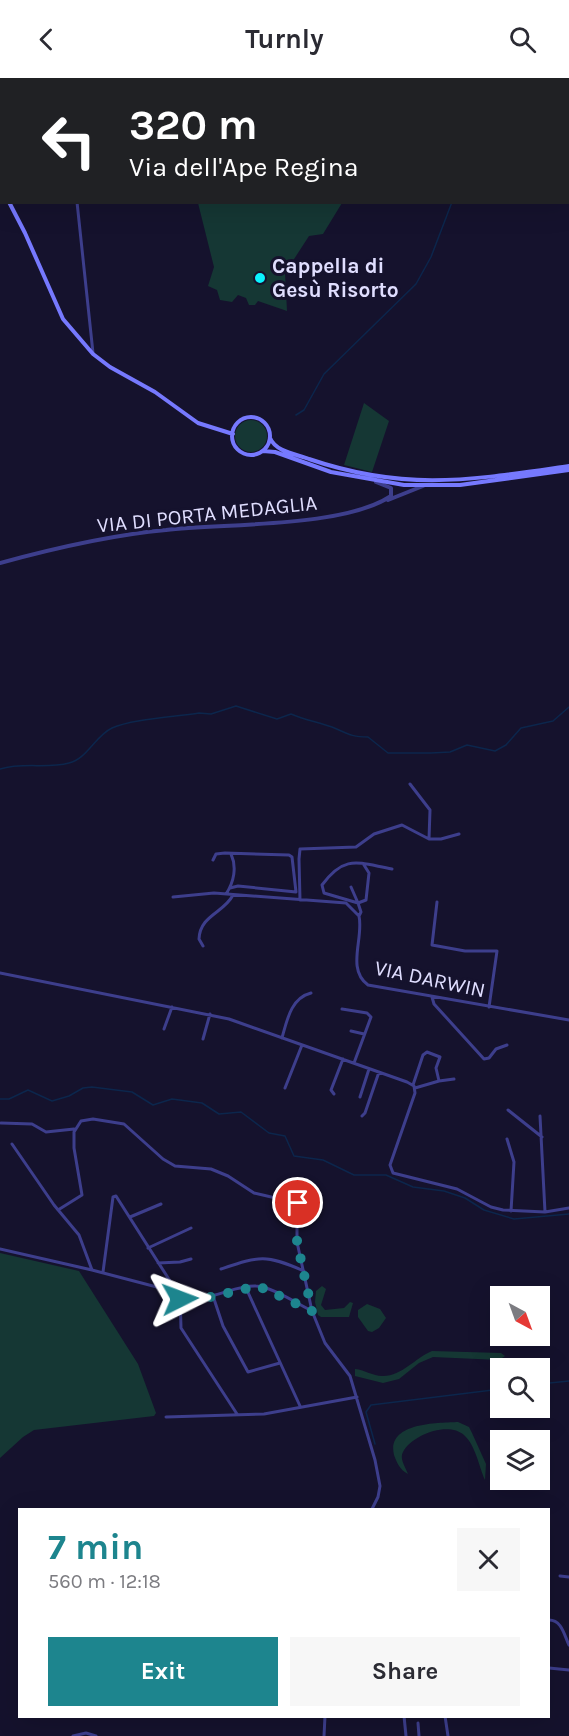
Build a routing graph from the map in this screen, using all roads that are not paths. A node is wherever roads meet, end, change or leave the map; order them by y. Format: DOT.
graph roads {
  1 [pos="10,204"];
  2 [pos="77,204"];
  3 [pos="93,354"];
  4 [pos="233,434"];
  5 [pos="270,438"];
  6 [pos="263,451"];
  7 [pos="569,468"];
  8 [pos="376,482"];
  9 [pos="425,486"];
  10 [pos="382,501"];
  11 [pos="0,562"];
  12 [pos="410,784"];
  13 [pos="429,832"];
  14 [pos="459,834"];
  15 [pos="423,837"];
  16 [pos="429,839"];
  17 [pos="231,854"];
  18 [pos="213,860"];
  19 [pos="364,864"];
  20 [pos="392,870"];
  21 [pos="351,887"];
  22 [pos="230,888"];
  23 [pos="226,894"];
  24 [pos="233,895"];
  25 [pos="173,897"];
  26 [pos="300,900"];
  27 [pos="437,902"];
  28 [pos="358,903"];
  29 [pos="359,916"];
  30 [pos="203,946"];
  31 [pos="0,973"];
  32 [pos="311,993"];
  33 [pos="432,997"];
  34 [pos="489,1006"];
  35 [pos="172,1007"];
  36 [pos="342,1009"];
  37 [pos="210,1014"];
  38 [pos="569,1020"];
  39 [pos="164,1029"];
  40 [pos="351,1031"];
  41 [pos="364,1034"];
  42 [pos="282,1038"];
  43 [pos="203,1040"];
  44 [pos="302,1045"];
  45 [pos="507,1045"];
  46 [pos="343,1059"];
  47 [pos="354,1063"];
  48 [pos="369,1069"];
  49 [pos="379,1072"];
  50 [pos="454,1079"];
  51 [pos="439,1081"];
  52 [pos="413,1087"];
  53 [pos="285,1088"];
  54 [pos="334,1095"];
  55 [pos="360,1097"];
  56 [pos="508,1110"];
  57 [pos="362,1116"];
  58 [pos="540,1116"];
  59 [pos="1,1124"];
  60 [pos="74,1129"];
  61 [pos="542,1137"];
  62 [pos="507,1139"];
  63 [pos="12,1144"];
  64 [pos="161,1204"];
  65 [pos="569,1208"];
  66 [pos="58,1210"];
  67 [pos="511,1211"];
  68 [pos="545,1212"];
  69 [pos="130,1217"];
  70 [pos="191,1228"];
  71 [pos="148,1248"];
  72 [pos="0,1249"];
  73 [pos="191,1259"];
  74 [pos="159,1263"];
  75 [pos="220,1269"];
  76 [pos="92,1270"];
  77 [pos="304,1270"];
  78 [pos="104,1273"];
  79 [pos="246,1287"];
  80 [pos="179,1294"];
  81 [pos="213,1296"];
  82 [pos="312,1311"];
  83 [pos="280,1363"];
  84 [pos="357,1397"];
  85 [pos="300,1406"];
  86 [pos="237,1414"];
  87 [pos="166,1417"];
  88 [pos="372,1508"];
  89 [pos="560,1576"];
  90 [pos="569,1577"];
  91 [pos="550,1620"];
  92 [pos="562,1631"];
  93 [pos="569,1631"];
  94 [pos="569,1645"];
  95 [pos="550,1668"];
  96 [pos="569,1671"];
  97 [pos="325,1718"];
  98 [pos="404,1718"];
  99 [pos="445,1718"];
  100 [pos="418,1723"];
  101 [pos="73,1736"];
  102 [pos="96,1736"];
  103 [pos="324,1736"];
  104 [pos="406,1736"];
  105 [pos="419,1736"];
  106 [pos="448,1736"];
  1 -- 3 [label="main road"];
  2 -- 3 [label="street"];
  3 -- 4 [label="main road"];
  4 -- 5 [label="main road"];
  4 -- 6 [label="main road"];
  5 -- 6 [label="main road"];
  5 -- 7 [label="main road"];
  6 -- 8 [label="main road"];
  7 -- 9 [label="main road"];
  8 -- 9 [label="main road"];
  8 -- 10 [label="street"];
  9 -- 10 [label="street, VIA DI PORTA MEDAGLIA"];
  10 -- 11 [label="street, VIA DI PORTA MEDAGLIA"];
  12 -- 13 [label="street"];
  13 -- 15 [label="street"];
  13 -- 16 [label="street"];
  14 -- 16 [label="street"];
  15 -- 16 [label="street"];
  15 -- 26 [label="street"];
  17 -- 18 [label="street"];
  17 -- 22 [label="street"];
  17 -- 22 [label="street"];
  19 -- 20 [label="street"];
  19 -- 28 [label="street"];
  19 -- 28 [label="street"];
  21 -- 28 [label="street"];
  22 -- 23 [label="street"];
  23 -- 24 [label="street"];
  23 -- 25 [label="street"];
  24 -- 26 [label="street"];
  24 -- 30 [label="street"];
  26 -- 29 [label="street"];
  27 -- 34 [label="street"];
  28 -- 29 [label="street"];
  29 -- 33 [label="street, VIA DARWIN"];
  31 -- 35 [label="street"];
  32 -- 42 [label="street"];
  33 -- 34 [label="street, VIA DARWIN"];
  33 -- 45 [label="street"];
  34 -- 38 [label="street, VIA DARWIN"];
  35 -- 37 [label="street"];
  35 -- 39 [label="street"];
  36 -- 41 [label="street"];
  37 -- 42 [label="street"];
  37 -- 43 [label="street"];
  40 -- 41 [label="street"];
  41 -- 47 [label="street"];
  42 -- 44 [label="street"];
  44 -- 46 [label="street"];
  44 -- 53 [label="street"];
  46 -- 47 [label="street"];
  46 -- 54 [label="street"];
  47 -- 48 [label="street"];
  48 -- 49 [label="street"];
  48 -- 55 [label="street"];
  49 -- 52 [label="street"];
  49 -- 57 [label="street"];
  50 -- 51 [label="street"];
  51 -- 52 [label="street"];
  51 -- 52 [label="street"];
  52 -- 67 [label="street"];
  56 -- 61 [label="street"];
  58 -- 61 [label="street"];
  59 -- 60 [label="street"];
  60 -- 66 [label="street"];
  60 -- 77 [label="street"];
  61 -- 68 [label="street"];
  62 -- 67 [label="street"];
  63 -- 66 [label="street"];
  64 -- 69 [label="street"];
  65 -- 68 [label="street"];
  66 -- 76 [label="street"];
  67 -- 68 [label="street"];
  69 -- 71 [label="street"];
  69 -- 78 [label="street"];
  70 -- 71 [label="street"];
  71 -- 74 [label="street"];
  72 -- 76 [label="street"];
  73 -- 74 [label="street"];
  74 -- 80 [label="street"];
  75 -- 77 [label="street"];
  76 -- 78 [label="street"];
  77 -- 82 [label="street"];
  78 -- 80 [label="street"];
  79 -- 81 [label="street"];
  79 -- 82 [label="street"];
  79 -- 83 [label="street"];
  80 -- 81 [label="street"];
  80 -- 86 [label="street"];
  81 -- 83 [label="street"];
  82 -- 84 [label="street"];
  83 -- 85 [label="street"];
  84 -- 85 [label="street"];
  84 -- 88 [label="street"];
  85 -- 86 [label="street"];
  86 -- 87 [label="street"];
  89 -- 90 [label="street"];
  91 -- 92 [label="street"];
  92 -- 93 [label="street"];
  92 -- 94 [label="street"];
  95 -- 96 [label="street"];
  97 -- 103 [label="street"];
  98 -- 104 [label="street"];
  99 -- 106 [label="street"];
  100 -- 105 [label="street"];
  101 -- 102 [label="street"];
}
